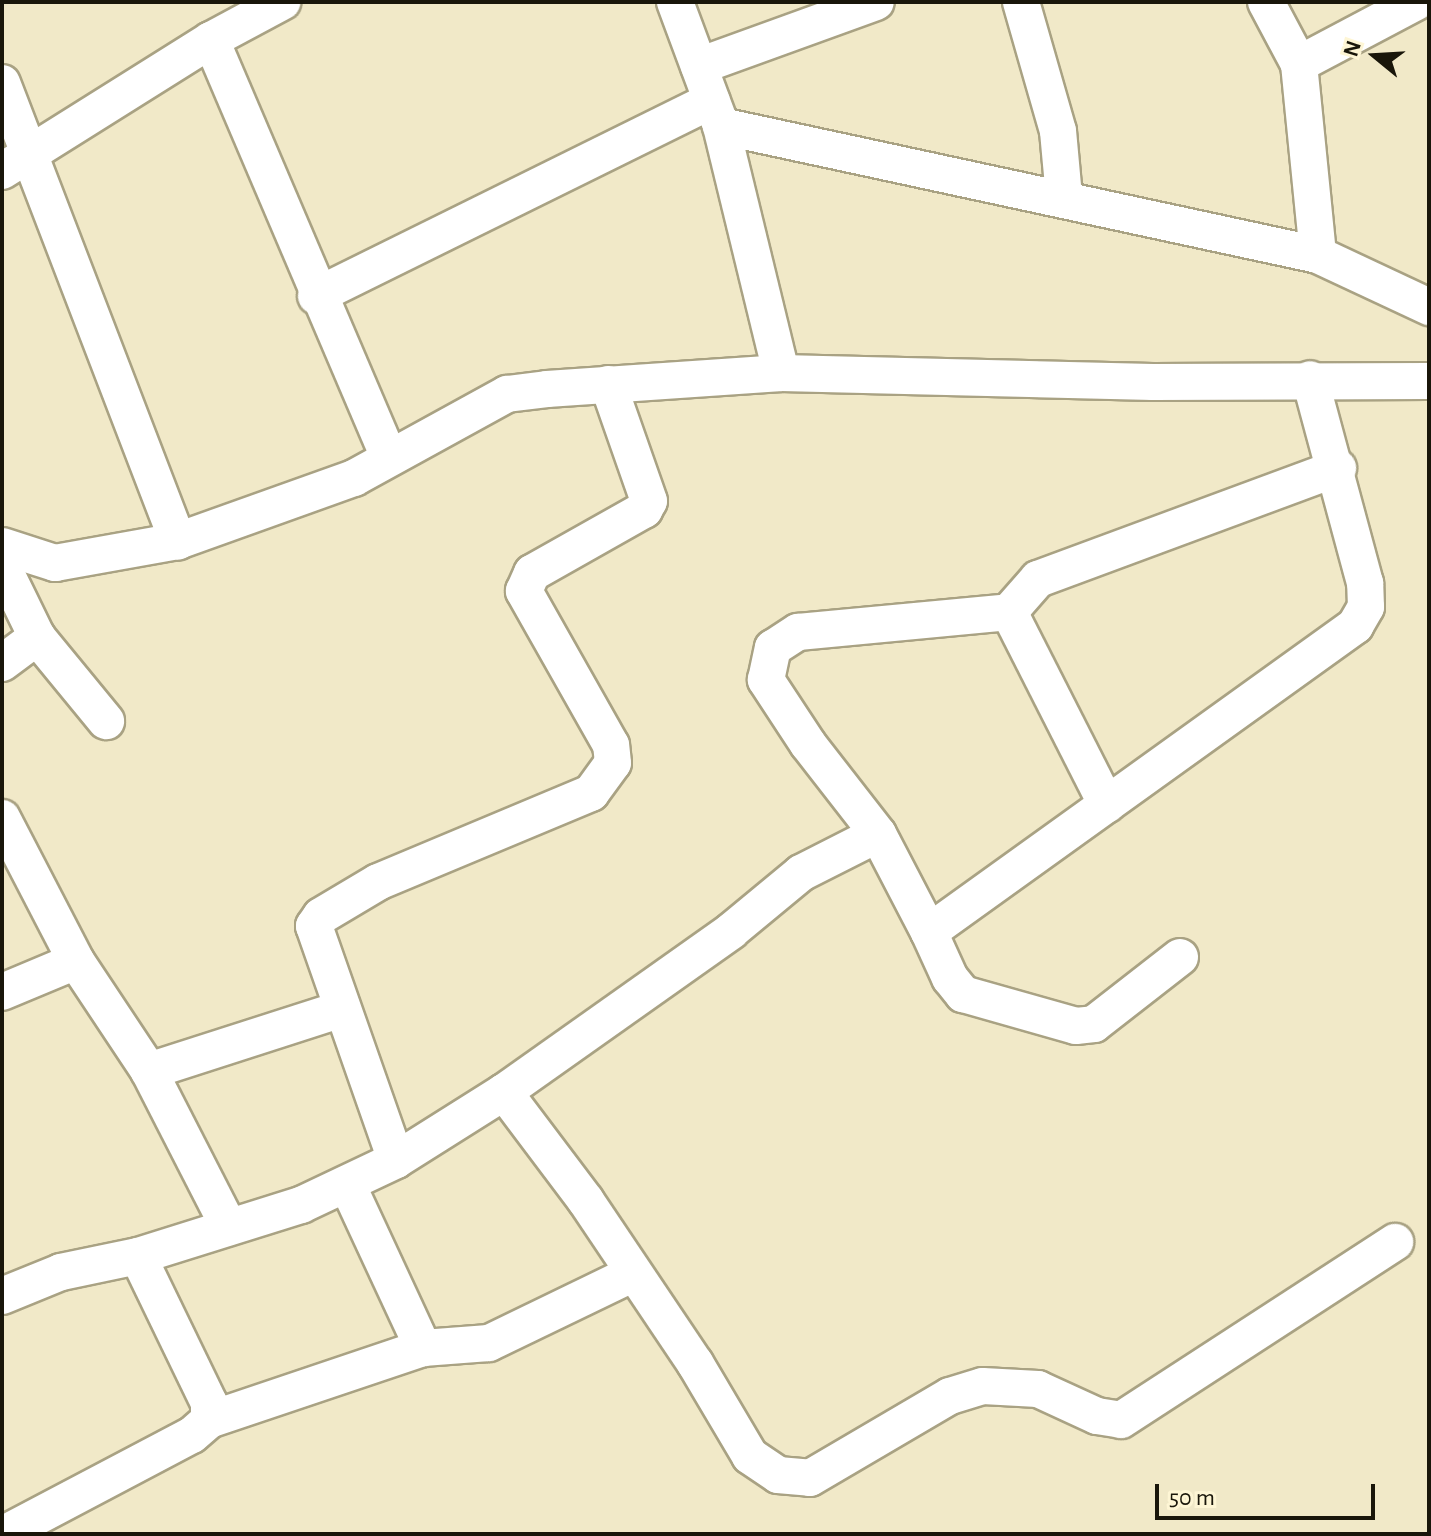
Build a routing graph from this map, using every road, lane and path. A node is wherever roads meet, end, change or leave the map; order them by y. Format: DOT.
graph roads {
  1 [pos="282,2"];
  2 [pos="675,2"];
  3 [pos="876,2"];
  4 [pos="1021,2"];
  5 [pos="1266,2"];
  6 [pos="1416,2"];
  7 [pos="211,40"];
  8 [pos="1299,64"];
  9 [pos="699,66"];
  10 [pos="2,83"];
  11 [pos="716,113"];
  12 [pos="16,163"];
  13 [pos="1064,197"];
  14 [pos="1318,255"];
  15 [pos="316,296"];
  16 [pos="1429,307"];
  17 [pos="781,373"];
  18 [pos="1310,379"];
  19 [pos="1429,381"];
  20 [pos="608,384"];
  21 [pos="389,458"];
  22 [pos="1338,468"];
  23 [pos="178,541"];
  24 [pos="2,546"];
  25 [pos="2,565"];
  26 [pos="1009,612"];
  27 [pos="37,637"];
  28 [pos="2,663"];
  29 [pos="106,721"];
  30 [pos="1107,805"];
  31 [pos="2,818"];
  32 [pos="878,834"];
  33 [pos="929,932"];
  34 [pos="1180,957"];
  35 [pos="76,961"];
  36 [pos="2,992"];
  37 [pos="342,1009"];
  38 [pos="149,1071"];
  39 [pos="504,1092"];
  40 [pos="396,1160"];
  41 [pos="347,1184"];
  42 [pos="229,1227"];
  43 [pos="1395,1242"];
  44 [pos="138,1256"];
  45 [pos="632,1274"];
  46 [pos="2,1296"];
  47 [pos="423,1348"];
  48 [pos="209,1420"];
  49 [pos="4,1534"];
  1 -- 7 [label="street"];
  2 -- 9 [label="street"];
  3 -- 9 [label="street"];
  4 -- 13 [label="street"];
  5 -- 8 [label="street"];
  6 -- 8 [label="street"];
  7 -- 12 [label="street"];
  7 -- 15 [label="street"];
  8 -- 14 [label="street"];
  9 -- 11 [label="street"];
  10 -- 12 [label="street"];
  11 -- 13 [label="street"];
  11 -- 15 [label="street"];
  11 -- 17 [label="street"];
  12 -- 23 [label="street"];
  13 -- 14 [label="street"];
  14 -- 16 [label="street"];
  15 -- 21 [label="street"];
  17 -- 18 [label="street"];
  17 -- 20 [label="street"];
  18 -- 19 [label="street"];
  18 -- 22 [label="street"];
  20 -- 21 [label="street"];
  20 -- 37 [label="street"];
  21 -- 23 [label="street"];
  22 -- 26 [label="street"];
  22 -- 30 [label="street"];
  23 -- 24 [label="street"];
  25 -- 27 [label="street"];
  26 -- 30 [label="street"];
  26 -- 32 [label="street"];
  27 -- 28 [label="street"];
  27 -- 29 [label="street"];
  30 -- 33 [label="street"];
  31 -- 35 [label="street"];
  32 -- 33 [label="street"];
  32 -- 39 [label="street"];
  33 -- 34 [label="street"];
  35 -- 36 [label="street"];
  35 -- 38 [label="street"];
  37 -- 38 [label="street"];
  37 -- 40 [label="street"];
  38 -- 42 [label="street"];
  39 -- 40 [label="street"];
  39 -- 45 [label="street"];
  40 -- 41 [label="street"];
  41 -- 42 [label="street"];
  41 -- 47 [label="street"];
  42 -- 44 [label="street"];
  43 -- 45 [label="street"];
  44 -- 46 [label="street"];
  44 -- 48 [label="street"];
  45 -- 47 [label="street"];
  47 -- 48 [label="street"];
  48 -- 49 [label="street"];
}
